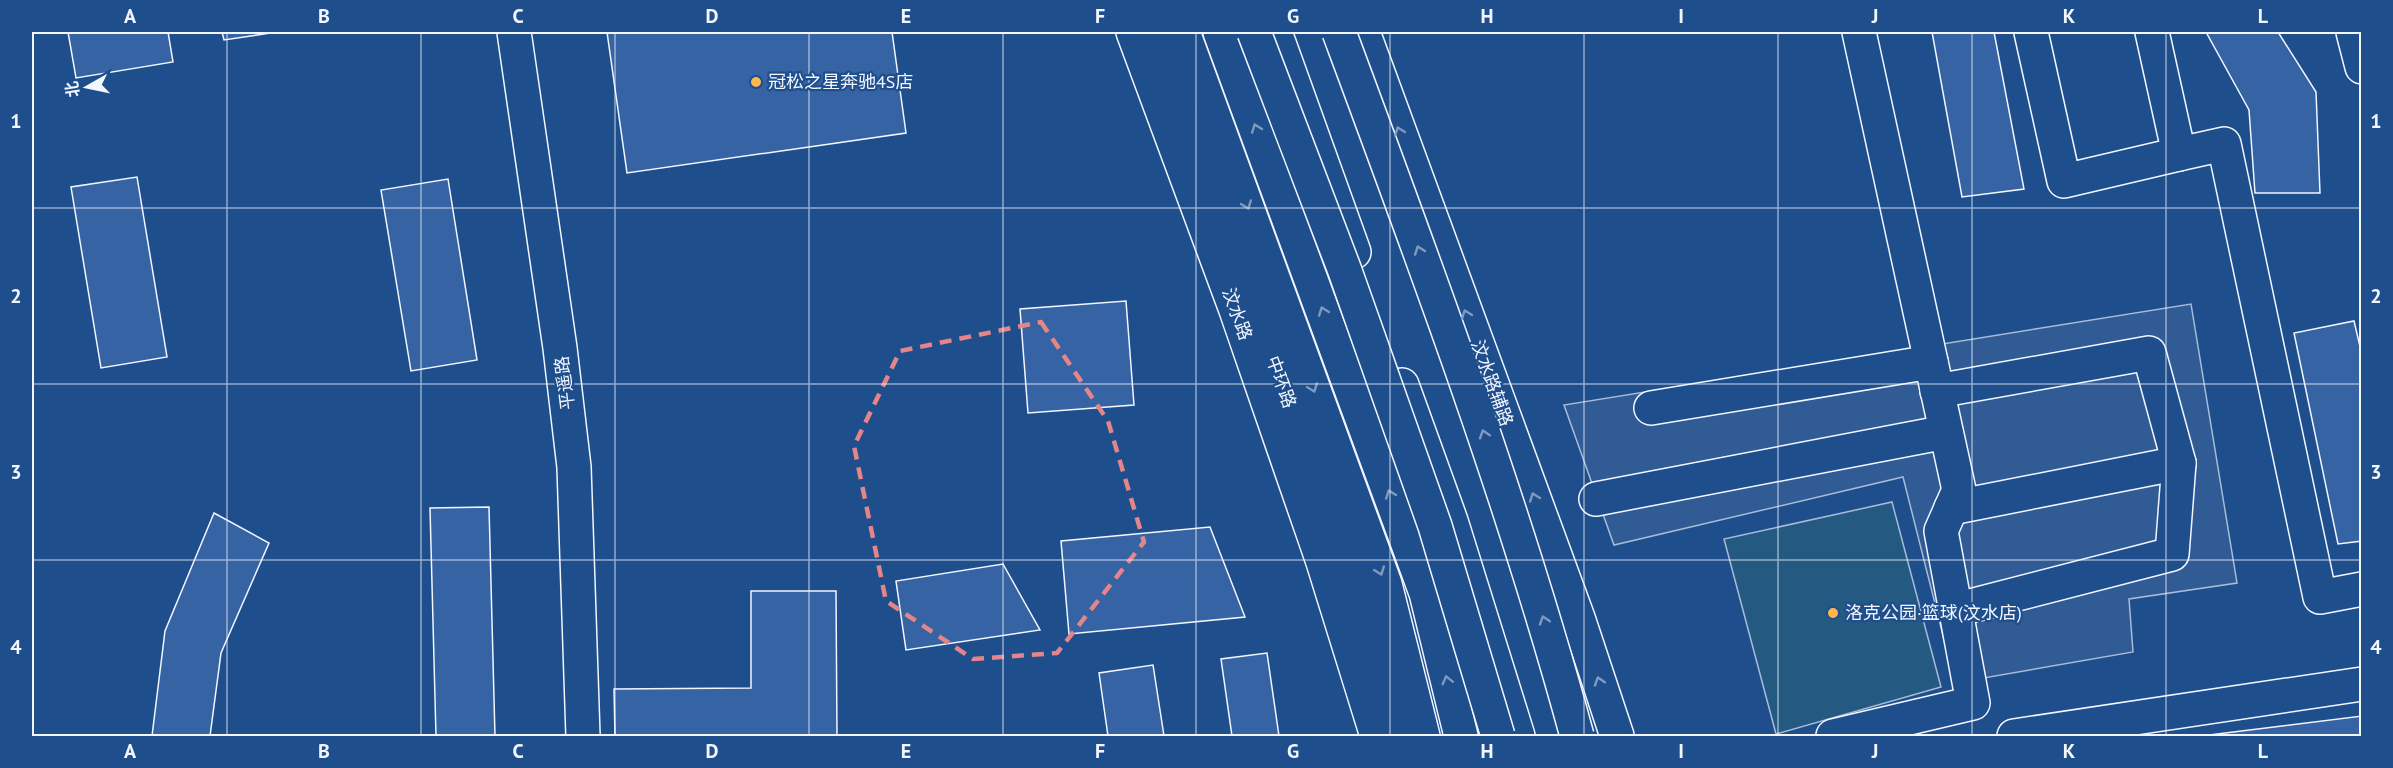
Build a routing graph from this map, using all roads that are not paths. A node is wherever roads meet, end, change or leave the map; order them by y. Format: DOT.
graph roads {
  1 [pos="514,32"];
  2 [pos="1133,32"];
  3 [pos="1152,32"];
  4 [pos="1183,32"];
  5 [pos="1220,32"];
  6 [pos="1254,32"];
  7 [pos="1275,32"];
  8 [pos="1326,32"];
  9 [pos="1339,32"];
  10 [pos="1859,32"];
  11 [pos="2031,32"];
  12 [pos="2152,32"];
  13 [pos="2353,32"];
  14 [pos="1366,39"];
  15 [pos="2361,67"];
  16 [pos="1301,103"];
  17 [pos="2179,154"];
  18 [pos="1302,253"];
  19 [pos="1934,376"];
  20 [pos="1651,408"];
  21 [pos="1946,432"];
  22 [pos="2179,463"];
  23 [pos="1596,499"];
  24 [pos="1951,508"];
  25 [pos="2361,589"];
  26 [pos="1955,610"];
  27 [pos="2361,684"];
  28 [pos="583,736"];
  29 [pos="1377,736"];
  30 [pos="1397,736"];
  31 [pos="1422,736"];
  32 [pos="1461,736"];
  33 [pos="1498,736"];
  34 [pos="1518,736"];
  35 [pos="1577,736"];
  36 [pos="1617,736"];
  37 [pos="1833,736"];
  38 [pos="2014,736"];
  1 -- 28 [label="main road, 平遥路"];
  2 -- 29 [label="main road, 汶水路"];
  3 -- 30 [label="main road, 中环路"];
  4 -- 31 [label="main road, one-way"];
  18 -- 5 [label="main road, one-way"];
  6 -- 33 [label="main road, bridge"];
  7 -- 16 [label="main road"];
  8 -- 14 [label="main road"];
  35 -- 9 [label="main road, one-way, bridge"];
  10 -- 19 [label="main road"];
  11 -- 17 [label="main road"];
  12 -- 17 [label="main road"];
  13 -- 15 [label="main road"];
  36 -- 14 [label="main road, 汶水路辅路, one-way"];
  16 -- 18 [label="main road"];
  16 -- 34 [label="main road"];
  17 -- 25 [label="main road"];
  32 -- 18 [label="main road, one-way"];
  19 -- 20 [label="main road"];
  19 -- 21 [label="main road"];
  19 -- 22 [label="main road"];
  21 -- 23 [label="main road"];
  21 -- 24 [label="main road"];
  22 -- 24 [label="main road"];
  22 -- 26 [label="main road"];
  24 -- 26 [label="main road"];
  26 -- 37 [label="main road"];
  27 -- 38 [label="main road"];
}
